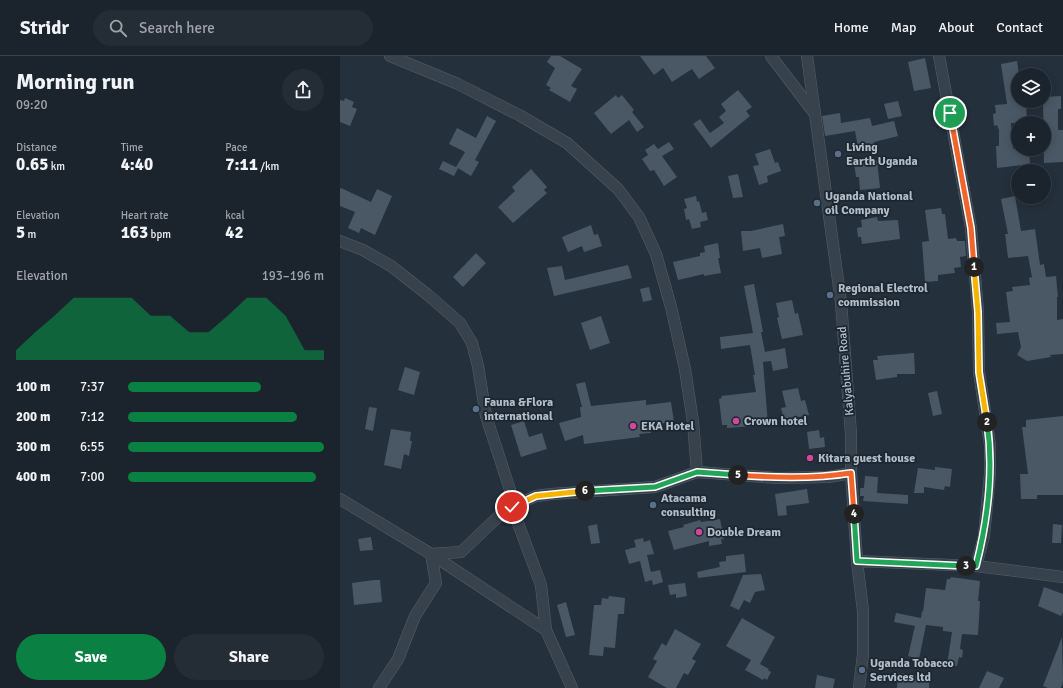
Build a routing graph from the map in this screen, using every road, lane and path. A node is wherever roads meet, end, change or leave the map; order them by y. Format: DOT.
graph roads {
  1 [pos="390,56"];
  2 [pos="771,56"];
  3 [pos="807,56"];
  4 [pos="939,56"];
  5 [pos="816,116"];
  6 [pos="340,241"];
  7 [pos="697,472"];
  8 [pos="851,473"];
  9 [pos="340,499"];
  10 [pos="512,507"];
  11 [pos="431,554"];
  12 [pos="857,561"];
  13 [pos="976,566"];
  14 [pos="1063,577"];
  15 [pos="546,630"];
  16 [pos="379,688"];
  17 [pos="572,688"];
  18 [pos="859,688"];
  1 -- 7 [label="street"];
  2 -- 5 [label="street"];
  3 -- 5 [label="street, Kalyabuhire Road"];
  4 -- 13 [label="street"];
  5 -- 8 [label="street, Kalyabuhire Road"];
  6 -- 10 [label="street"];
  7 -- 8 [label="street"];
  7 -- 10 [label="street"];
  8 -- 12 [label="street, Kalyabuhire Road"];
  9 -- 11 [label="street"];
  10 -- 11 [label="street"];
  10 -- 15 [label="street"];
  11 -- 15 [label="street"];
  11 -- 16 [label="street"];
  12 -- 13 [label="street"];
  12 -- 18 [label="street, Kalyabuhire Road"];
  13 -- 14 [label="street"];
  15 -- 17 [label="street"];
}
